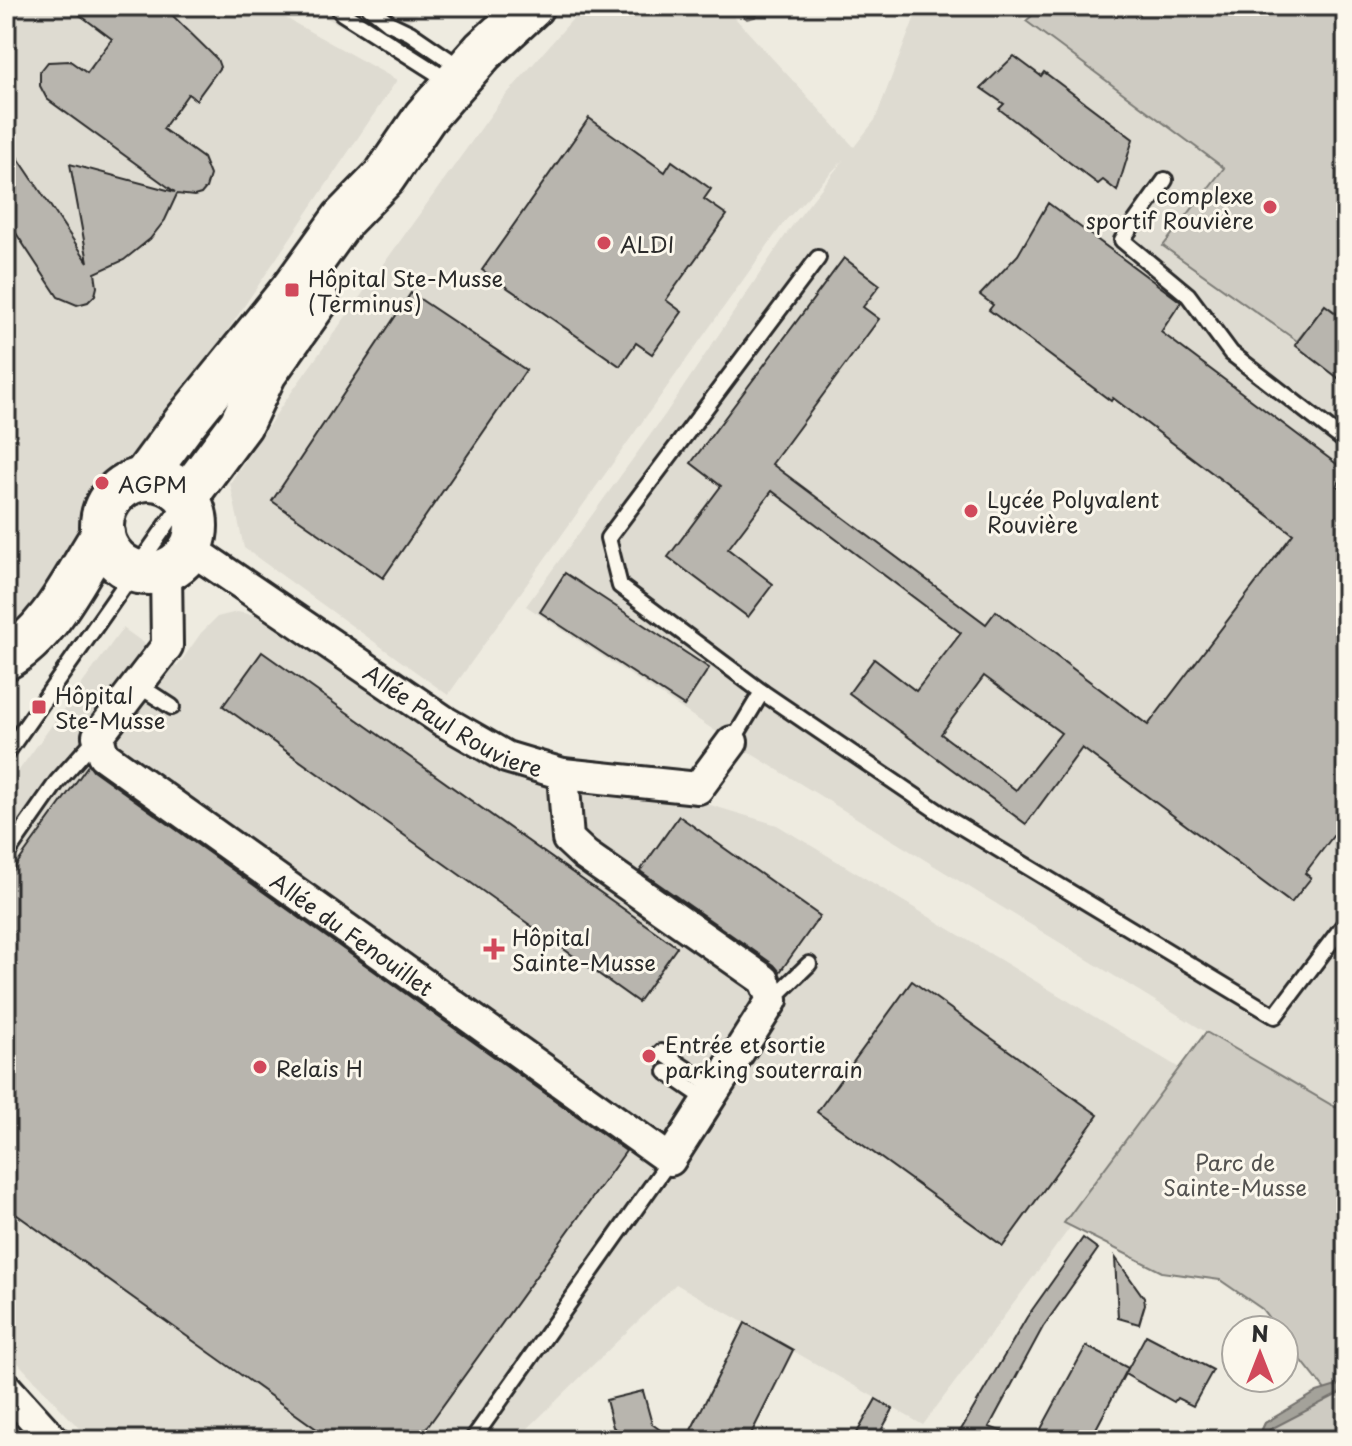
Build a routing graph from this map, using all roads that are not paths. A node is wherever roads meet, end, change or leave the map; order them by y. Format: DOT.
graph roads {
  1 [pos="336,6"];
  2 [pos="368,6"];
  3 [pos="532,6"];
  4 [pos="459,77"];
  5 [pos="384,177"];
  6 [pos="1165,180"];
  7 [pos="818,258"];
  8 [pos="292,290"];
  9 [pos="1346,442"];
  10 [pos="143,479"];
  11 [pos="187,496"];
  12 [pos="143,558"];
  13 [pos="6,658"];
  14 [pos="138,685"];
  15 [pos="762,692"];
  16 [pos="172,707"];
  17 [pos="98,736"];
  18 [pos="732,742"];
  19 [pos="6,754"];
  20 [pos="563,774"];
  21 [pos="6,855"];
  22 [pos="1346,922"];
  23 [pos="809,964"];
  24 [pos="772,1000"];
  25 [pos="661,1052"];
  26 [pos="666,1072"];
  27 [pos="711,1094"];
  28 [pos="670,1160"];
  29 [pos="6,1388"];
  30 [pos="53,1440"];
  31 [pos="472,1440"];
  1 -- 4 [label="lane"];
  2 -- 4 [label="lane"];
  3 -- 4 [label="main road"];
  4 -- 5 [label="main road"];
  5 -- 8 [label="main road"];
  5 -- 11 [label="main road"];
  6 -- 9 [label="lane"];
  7 -- 15 [label="lane"];
  8 -- 10 [label="main road"];
  8 -- 11 [label="lane"];
  10 -- 11 [label="main road"];
  10 -- 12 [label="main road"];
  11 -- 12 [label="lane"];
  11 -- 12 [label="main road"];
  12 -- 13 [label="main road"];
  12 -- 14 [label="street"];
  12 -- 19 [label="lane"];
  12 -- 20 [label="street, Allée Paul Rouviere"];
  14 -- 16 [label="lane"];
  14 -- 17 [label="street"];
  15 -- 18 [label="lane"];
  15 -- 22 [label="lane"];
  17 -- 21 [label="lane"];
  17 -- 28 [label="street, Allée du Fenouillet"];
  18 -- 20 [label="street, Allée Paul Rouviere"];
  20 -- 24 [label="street"];
  23 -- 24 [label="lane"];
  24 -- 27 [label="street"];
  25 -- 27 [label="lane"];
  26 -- 27 [label="lane"];
  27 -- 28 [label="street"];
  28 -- 31 [label="lane"];
  29 -- 30 [label="street"];
}
